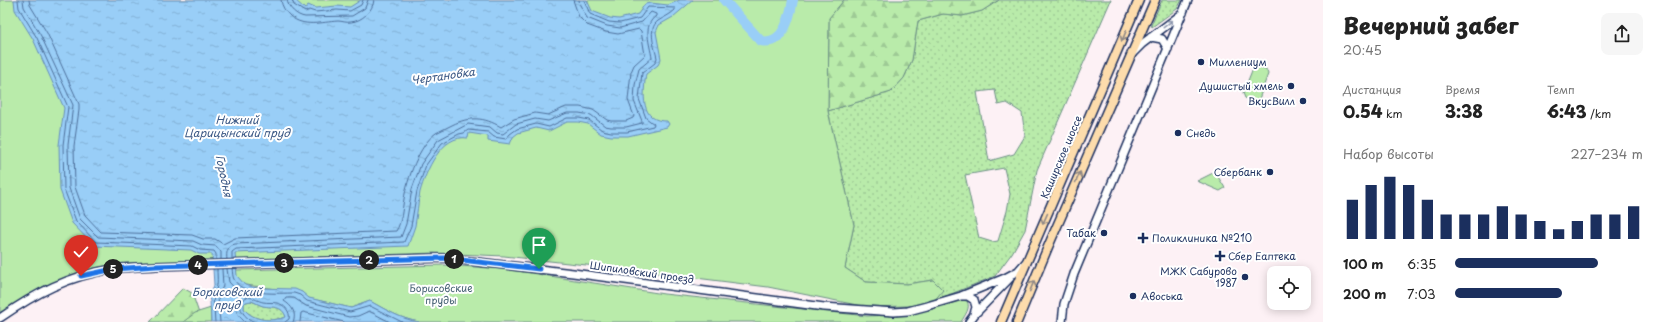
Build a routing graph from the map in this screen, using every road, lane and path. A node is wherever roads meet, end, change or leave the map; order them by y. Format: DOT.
graph roads {
  1 [pos="1139,0"];
  2 [pos="1155,0"];
  3 [pos="1188,0"];
  4 [pos="1184,12"];
  5 [pos="1151,37"];
  6 [pos="1168,49"];
  7 [pos="1132,54"];
  8 [pos="1025,263"];
  9 [pos="1018,271"];
  10 [pos="961,296"];
  11 [pos="974,315"];
  12 [pos="0,318"];
  13 [pos="969,322"];
  14 [pos="1001,322"];
  15 [pos="1018,322"];
  16 [pos="1062,322"];
  1 -- 8 [label="main road, Каширское шоссе, one-way"];
  2 -- 7 [label="main road"];
  3 -- 4 [label="main road"];
  5 -- 4 [label="main road, one-way"];
  4 -- 6 [label="main road"];
  5 -- 6 [label="main road"];
  5 -- 7 [label="main road"];
  6 -- 16 [label="main road"];
  15 -- 7 [label="main road, one-way"];
  8 -- 9 [label="main road, Шипиловский проезд"];
  8 -- 14 [label="main road, Каширское шоссе"];
  9 -- 10 [label="main road, Шипиловский проезд"];
  9 -- 11 [label="main road"];
  10 -- 11 [label="main road"];
  10 -- 12 [label="main road, Шипиловский проезд"];
  11 -- 13 [label="main road"];
}
